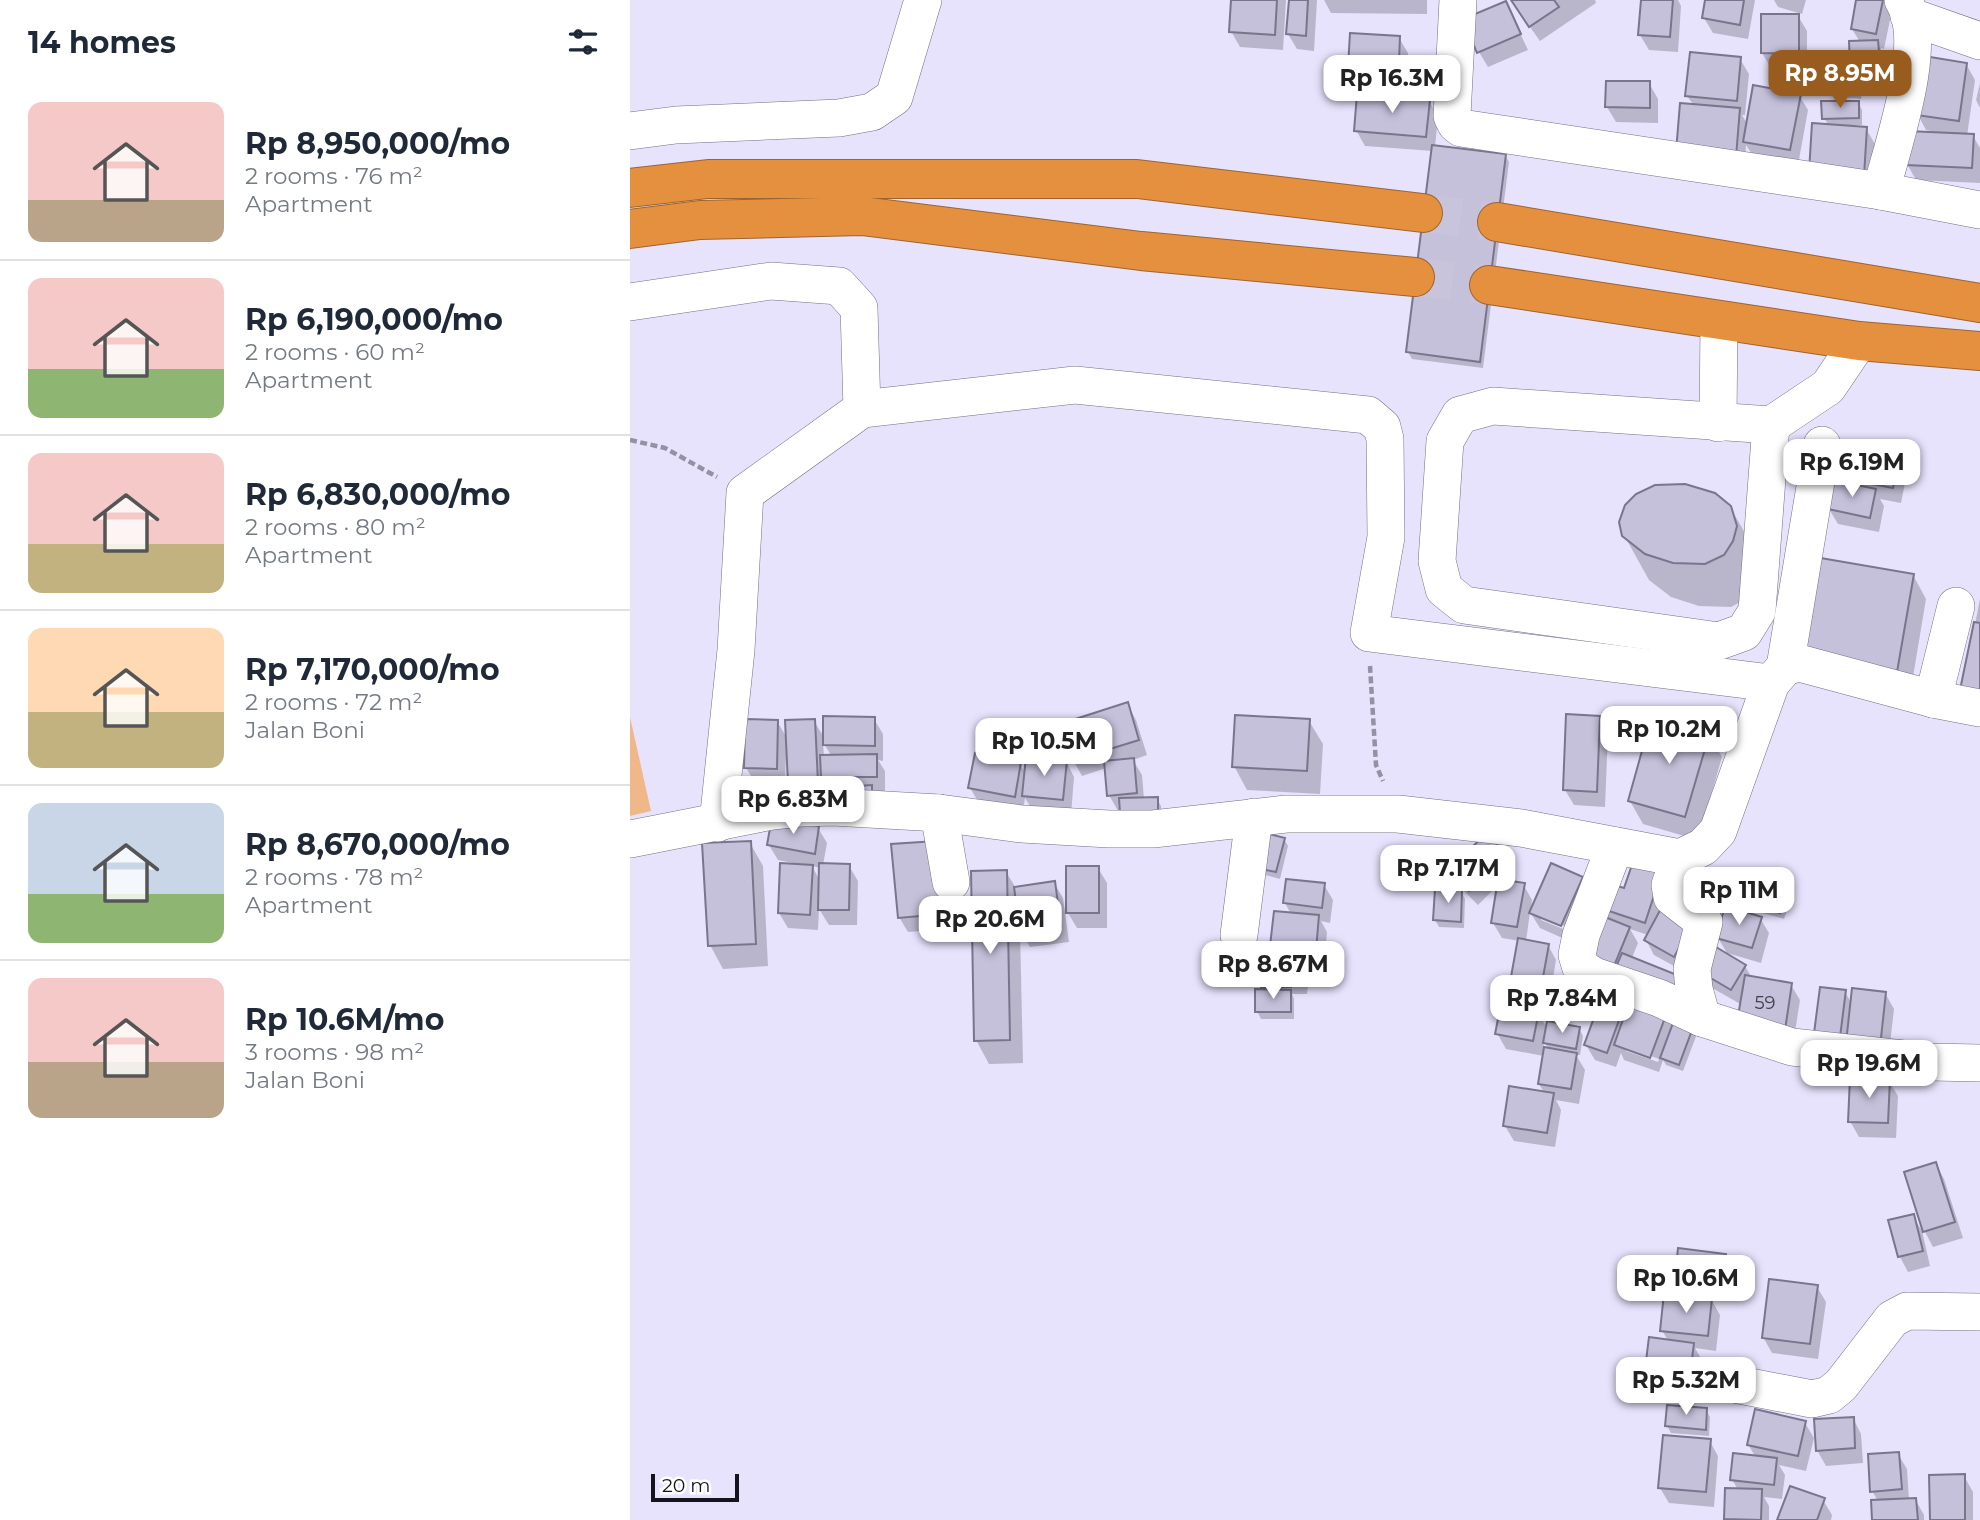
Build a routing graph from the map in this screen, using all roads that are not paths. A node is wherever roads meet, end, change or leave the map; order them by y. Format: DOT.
graph roads {
  1 [pos="923,0"];
  2 [pos="1458,0"];
  3 [pos="1906,8"];
  4 [pos="1980,41"];
  5 [pos="630,131"];
  6 [pos="630,188"];
  7 [pos="1881,191"];
  8 [pos="1980,210"];
  9 [pos="1423,213"];
  10 [pos="1497,222"];
  11 [pos="630,229"];
  12 [pos="1415,277"];
  13 [pos="1489,285"];
  14 [pos="630,302"];
  15 [pos="1980,303"];
  16 [pos="1719,321"];
  17 [pos="1859,341"];
  18 [pos="1980,351"];
  19 [pos="862,409"];
  20 [pos="1718,423"];
  21 [pos="1771,425"];
  22 [pos="1822,445"];
  23 [pos="1956,606"];
  24 [pos="1744,632"];
  25 [pos="1778,675"];
  26 [pos="1933,699"];
  27 [pos="1980,708"];
  28 [pos="939,813"];
  29 [pos="1254,817"];
  30 [pos="718,823"];
  31 [pos="630,839"];
  32 [pos="1615,846"];
  33 [pos="1680,858"];
  34 [pos="951,882"];
  35 [pos="1239,935"];
  36 [pos="1702,1018"];
  37 [pos="1980,1063"];
  38 [pos="1980,1312"];
  39 [pos="1724,1382"];
  1 -- 5 [label="street"];
  2 -- 7 [label="street"];
  3 -- 4 [label="street"];
  3 -- 7 [label="street"];
  6 -- 9 [label="highway"];
  7 -- 8 [label="street"];
  10 -- 15 [label="highway"];
  11 -- 12 [label="highway"];
  13 -- 16 [label="highway"];
  14 -- 19 [label="street"];
  16 -- 17 [label="highway"];
  16 -- 20 [label="street"];
  17 -- 18 [label="highway"];
  17 -- 21 [label="street"];
  19 -- 25 [label="street"];
  19 -- 30 [label="street"];
  20 -- 21 [label="street"];
  20 -- 24 [label="street"];
  21 -- 24 [label="street"];
  22 -- 25 [label="street"];
  23 -- 26 [label="street"];
  24 -- 25 [label="street"];
  25 -- 26 [label="street"];
  25 -- 33 [label="street"];
  26 -- 27 [label="street"];
  28 -- 29 [label="street"];
  28 -- 30 [label="street"];
  28 -- 34 [label="street"];
  29 -- 32 [label="street"];
  29 -- 35 [label="street"];
  30 -- 31 [label="street"];
  32 -- 33 [label="street"];
  32 -- 36 [label="street"];
  33 -- 36 [label="street"];
  36 -- 37 [label="street"];
  38 -- 39 [label="street"];
}
